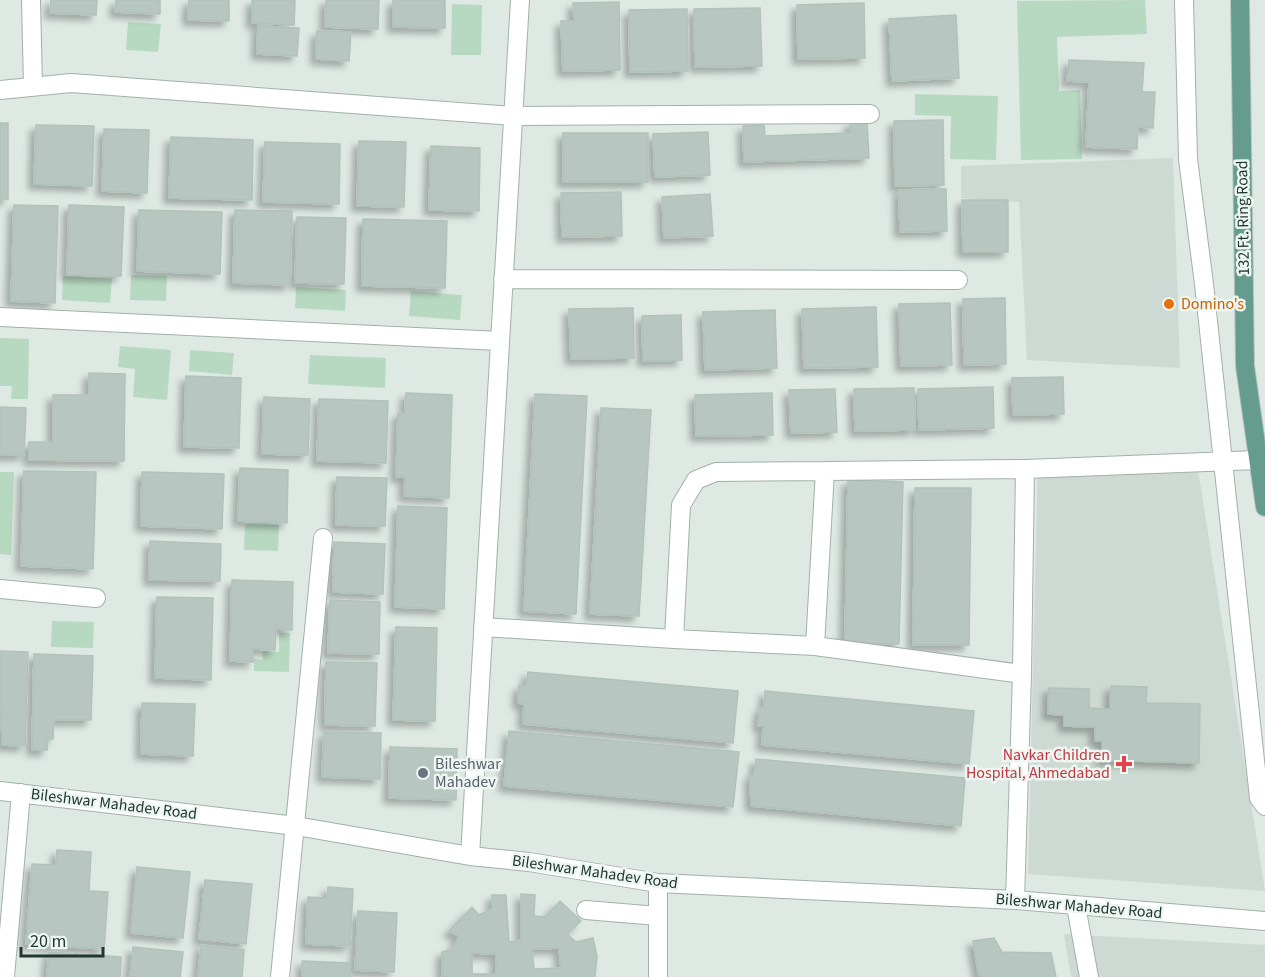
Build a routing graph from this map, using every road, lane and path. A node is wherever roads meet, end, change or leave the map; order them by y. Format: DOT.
graph roads {
  1 [pos="31,0"];
  2 [pos="520,0"];
  3 [pos="1184,0"];
  4 [pos="1240,0"];
  5 [pos="33,86"];
  6 [pos="0,90"];
  7 [pos="870,114"];
  8 [pos="513,116"];
  9 [pos="503,279"];
  10 [pos="958,280"];
  11 [pos="0,317"];
  12 [pos="500,341"];
  13 [pos="1222,460"];
  14 [pos="1258,460"];
  15 [pos="1025,469"];
  16 [pos="825,471"];
  17 [pos="1265,507"];
  18 [pos="323,538"];
  19 [pos="0,590"];
  20 [pos="96,598"];
  21 [pos="483,627"];
  22 [pos="674,639"];
  23 [pos="815,646"];
  24 [pos="1022,674"];
  25 [pos="0,791"];
  26 [pos="21,793"];
  27 [pos="1265,806"];
  28 [pos="296,826"];
  29 [pos="470,856"];
  30 [pos="658,883"];
  31 [pos="1016,900"];
  32 [pos="1076,906"];
  33 [pos="586,910"];
  34 [pos="658,916"];
  35 [pos="1265,921"];
  36 [pos="5,977"];
  37 [pos="280,977"];
  38 [pos="658,977"];
  39 [pos="1089,977"];
  1 -- 5 [label="street"];
  2 -- 8 [label="street"];
  3 -- 13 [label="street"];
  4 -- 14 [label="main road, 132 Ft. Ring Road"];
  5 -- 6 [label="street"];
  5 -- 8 [label="street"];
  7 -- 8 [label="street"];
  8 -- 9 [label="street"];
  9 -- 10 [label="street"];
  9 -- 12 [label="street"];
  11 -- 12 [label="street"];
  12 -- 21 [label="street"];
  13 -- 14 [label="street"];
  13 -- 15 [label="street"];
  13 -- 27 [label="street"];
  14 -- 17 [label="main road, 132 Ft. Ring Road"];
  15 -- 16 [label="street"];
  15 -- 24 [label="street"];
  16 -- 22 [label="street"];
  16 -- 23 [label="street"];
  18 -- 28 [label="street"];
  19 -- 20 [label="street"];
  21 -- 22 [label="street"];
  21 -- 29 [label="street"];
  22 -- 23 [label="street"];
  23 -- 24 [label="street"];
  24 -- 31 [label="street"];
  25 -- 26 [label="street, Bileshwar Mahadev Road"];
  26 -- 28 [label="street, Bileshwar Mahadev Road"];
  26 -- 36 [label="street"];
  28 -- 29 [label="street, Bileshwar Mahadev Road"];
  28 -- 37 [label="street"];
  29 -- 30 [label="street, Bileshwar Mahadev Road"];
  30 -- 31 [label="street, Bileshwar Mahadev Road"];
  30 -- 34 [label="street"];
  31 -- 32 [label="street, Bileshwar Mahadev Road"];
  32 -- 35 [label="street, Bileshwar Mahadev Road"];
  32 -- 39 [label="street"];
  33 -- 34 [label="street"];
  34 -- 38 [label="street"];
}
